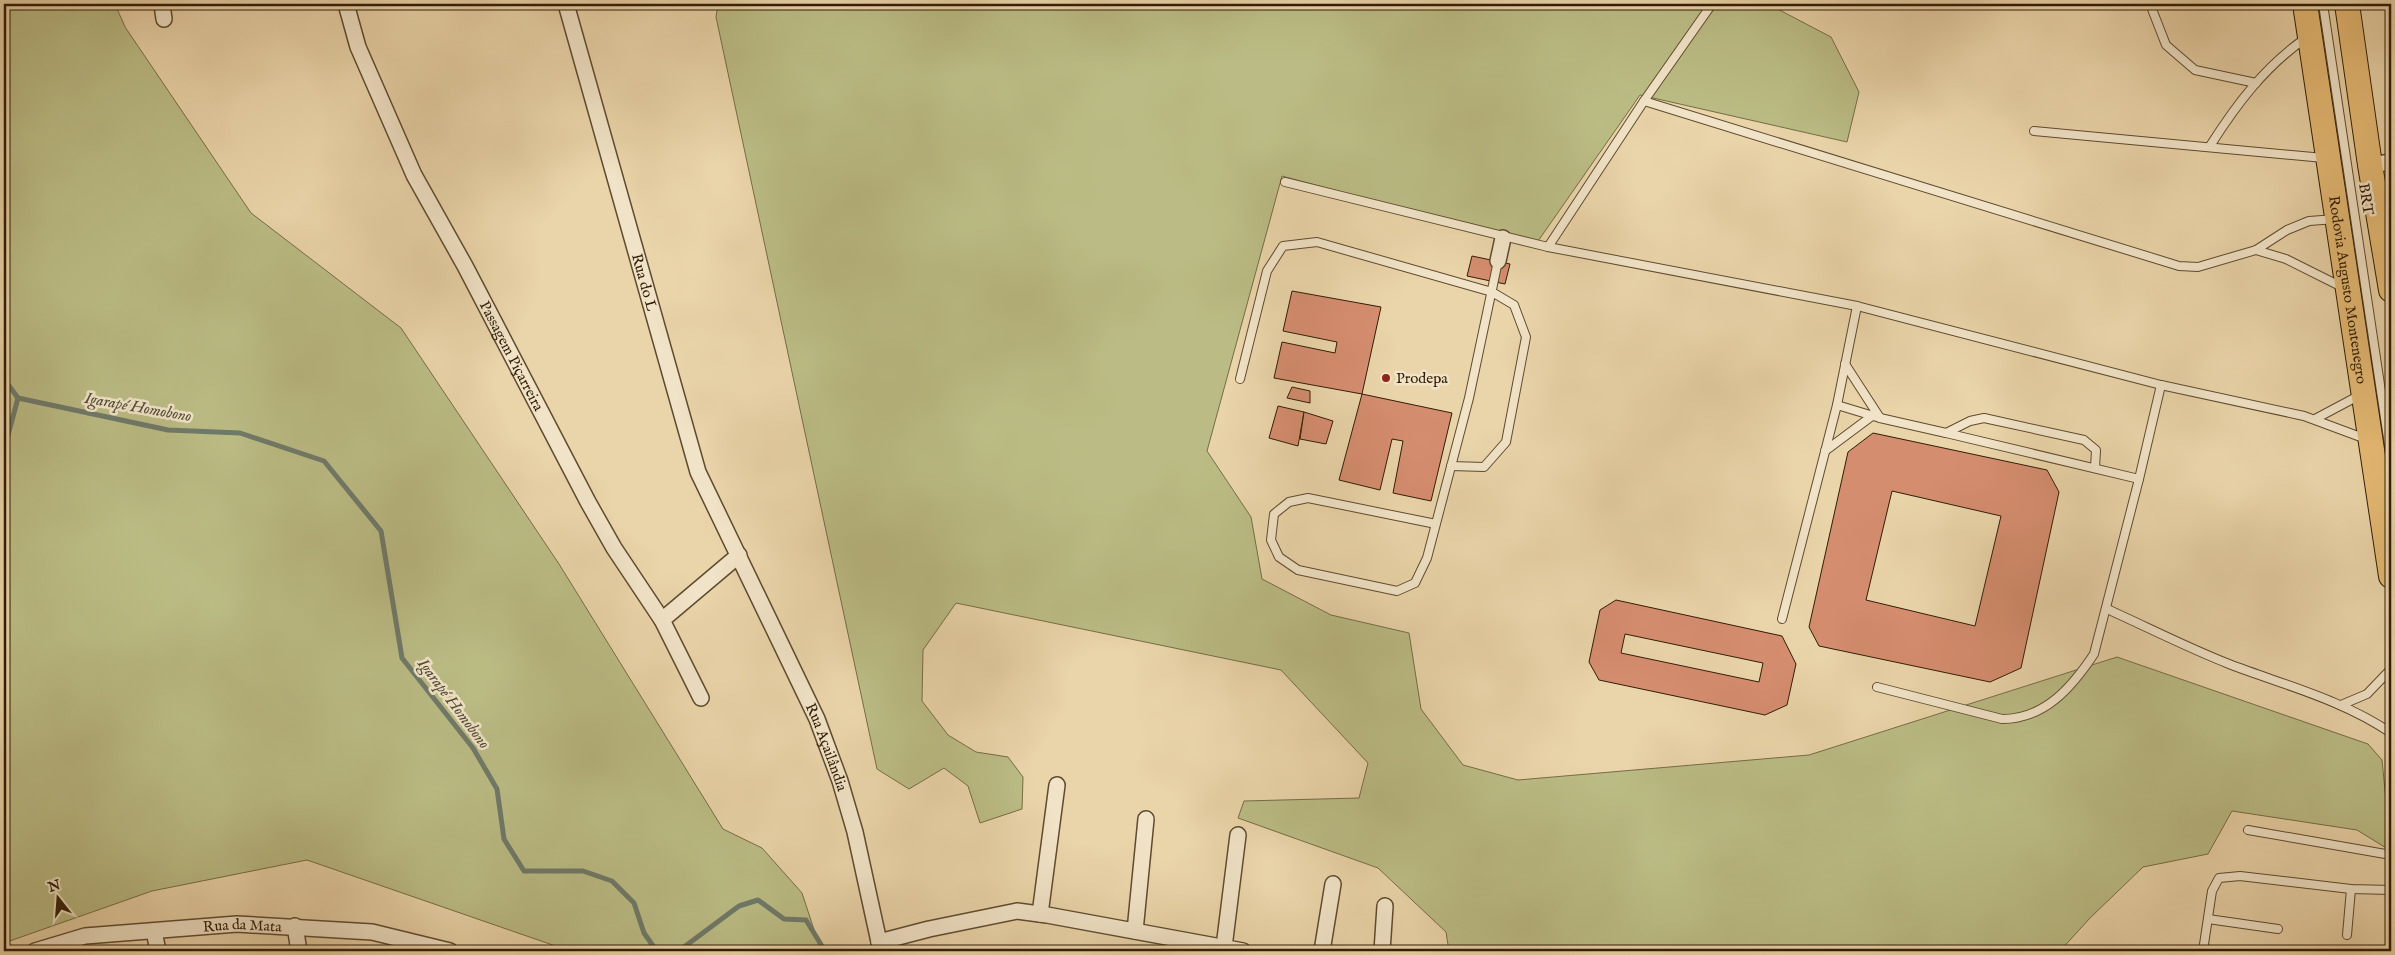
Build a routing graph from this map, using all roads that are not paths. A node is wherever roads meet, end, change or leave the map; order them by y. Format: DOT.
graph roads {
  1 [pos="346,4"];
  2 [pos="566,4"];
  3 [pos="1712,4"];
  4 [pos="2150,4"];
  5 [pos="2306,4"];
  6 [pos="2323,4"];
  7 [pos="2347,4"];
  8 [pos="2310,35"];
  9 [pos="2256,83"];
  10 [pos="1644,101"];
  11 [pos="2034,131"];
  12 [pos="2210,146"];
  13 [pos="2328,158"];
  14 [pos="2380,164"];
  15 [pos="1285,182"];
  16 [pos="2338,219"];
  17 [pos="1503,238"];
  18 [pos="1548,247"];
  19 [pos="2256,250"];
  20 [pos="1498,261"];
  21 [pos="2391,290"];
  22 [pos="2349,291"];
  23 [pos="1492,292"];
  24 [pos="1857,306"];
  25 [pos="1845,364"];
  26 [pos="1240,379"];
  27 [pos="2161,385"];
  28 [pos="2364,392"];
  29 [pos="1837,405"];
  30 [pos="1876,417"];
  31 [pos="2315,420"];
  32 [pos="1946,433"];
  33 [pos="2370,440"];
  34 [pos="1825,450"];
  35 [pos="2391,458"];
  36 [pos="1451,466"];
  37 [pos="2095,468"];
  38 [pos="2139,479"];
  39 [pos="1436,524"];
  40 [pos="738,555"];
  41 [pos="2391,576"];
  42 [pos="2107,609"];
  43 [pos="1782,619"];
  44 [pos="662,620"];
  45 [pos="2391,669"];
  46 [pos="1877,686"];
  47 [pos="701,698"];
  48 [pos="2341,705"];
  49 [pos="2391,733"];
  50 [pos="1057,785"];
  51 [pos="1146,819"];
  52 [pos="2248,830"];
  53 [pos="1238,835"];
  54 [pos="2391,854"];
  55 [pos="1333,884"];
  56 [pos="2351,889"];
  57 [pos="2391,890"];
  58 [pos="1385,906"];
  59 [pos="1040,914"];
  60 [pos="2208,919"];
  61 [pos="295,926"];
  62 [pos="2278,929"];
  63 [pos="154,931"];
  64 [pos="1135,931"];
  65 [pos="2347,936"];
  66 [pos="880,947"];
  67 [pos="1224,947"];
  68 [pos="434,949"];
  69 [pos="38,951"];
  70 [pos="158,951"];
  71 [pos="299,951"];
  72 [pos="450,951"];
  73 [pos="1243,951"];
  74 [pos="1322,951"];
  75 [pos="1382,951"];
  76 [pos="2204,951"];
  1 -- 44 [label="street, Passagem Piçarreira"];
  2 -- 40 [label="street, Rua do L"];
  3 -- 10 [label="lane"];
  4 -- 9 [label="lane"];
  5 -- 8 [label="main road, Rodovia Augusto Montenegro"];
  6 -- 35 [label="lane, BRT"];
  7 -- 14 [label="main road"];
  8 -- 9 [label="lane"];
  8 -- 13 [label="main road, Rodovia Augusto Montenegro"];
  9 -- 12 [label="lane"];
  10 -- 18 [label="lane"];
  10 -- 19 [label="lane"];
  11 -- 12 [label="lane"];
  12 -- 13 [label="lane"];
  13 -- 16 [label="main road, Rodovia Augusto Montenegro"];
  14 -- 21 [label="main road"];
  15 -- 17 [label="lane"];
  16 -- 19 [label="lane"];
  16 -- 22 [label="main road, Rodovia Augusto Montenegro"];
  17 -- 18 [label="lane"];
  17 -- 20 [label="street"];
  18 -- 24 [label="lane"];
  19 -- 22 [label="lane"];
  20 -- 23 [label="lane"];
  22 -- 28 [label="main road, Rodovia Augusto Montenegro"];
  23 -- 26 [label="lane"];
  23 -- 36 [label="lane"];
  23 -- 36 [label="lane"];
  24 -- 25 [label="lane"];
  24 -- 27 [label="lane"];
  25 -- 29 [label="lane"];
  25 -- 30 [label="lane"];
  27 -- 31 [label="lane"];
  27 -- 38 [label="lane"];
  28 -- 31 [label="lane"];
  28 -- 33 [label="main road, Rodovia Augusto Montenegro"];
  29 -- 30 [label="lane"];
  29 -- 34 [label="lane"];
  30 -- 32 [label="lane"];
  30 -- 34 [label="lane"];
  31 -- 33 [label="lane"];
  32 -- 37 [label="lane"];
  32 -- 37 [label="lane"];
  33 -- 41 [label="main road, Rodovia Augusto Montenegro"];
  34 -- 43 [label="lane"];
  36 -- 39 [label="lane"];
  37 -- 38 [label="lane"];
  38 -- 42 [label="lane"];
  39 -- 39 [label="lane"];
  40 -- 44 [label="street"];
  40 -- 66 [label="street, Rua Açailândia"];
  42 -- 46 [label="lane"];
  42 -- 48 [label="lane"];
  44 -- 47 [label="street, Passagem Piçarreira"];
  45 -- 48 [label="lane"];
  48 -- 49 [label="lane"];
  50 -- 59 [label="street"];
  51 -- 64 [label="street"];
  52 -- 54 [label="lane"];
  53 -- 67 [label="street"];
  55 -- 74 [label="street"];
  56 -- 57 [label="lane"];
  56 -- 60 [label="lane"];
  56 -- 65 [label="lane"];
  58 -- 75 [label="street"];
  59 -- 64 [label="street"];
  59 -- 66 [label="street"];
  60 -- 62 [label="lane"];
  60 -- 76 [label="lane"];
  61 -- 63 [label="street, Rua da Mata"];
  61 -- 68 [label="street, Rua da Mata"];
  61 -- 71 [label="street"];
  63 -- 69 [label="street, Rua da Mata"];
  63 -- 70 [label="street"];
  64 -- 67 [label="street"];
  67 -- 73 [label="street"];
  68 -- 72 [label="street, Rua da Mata"];
}
